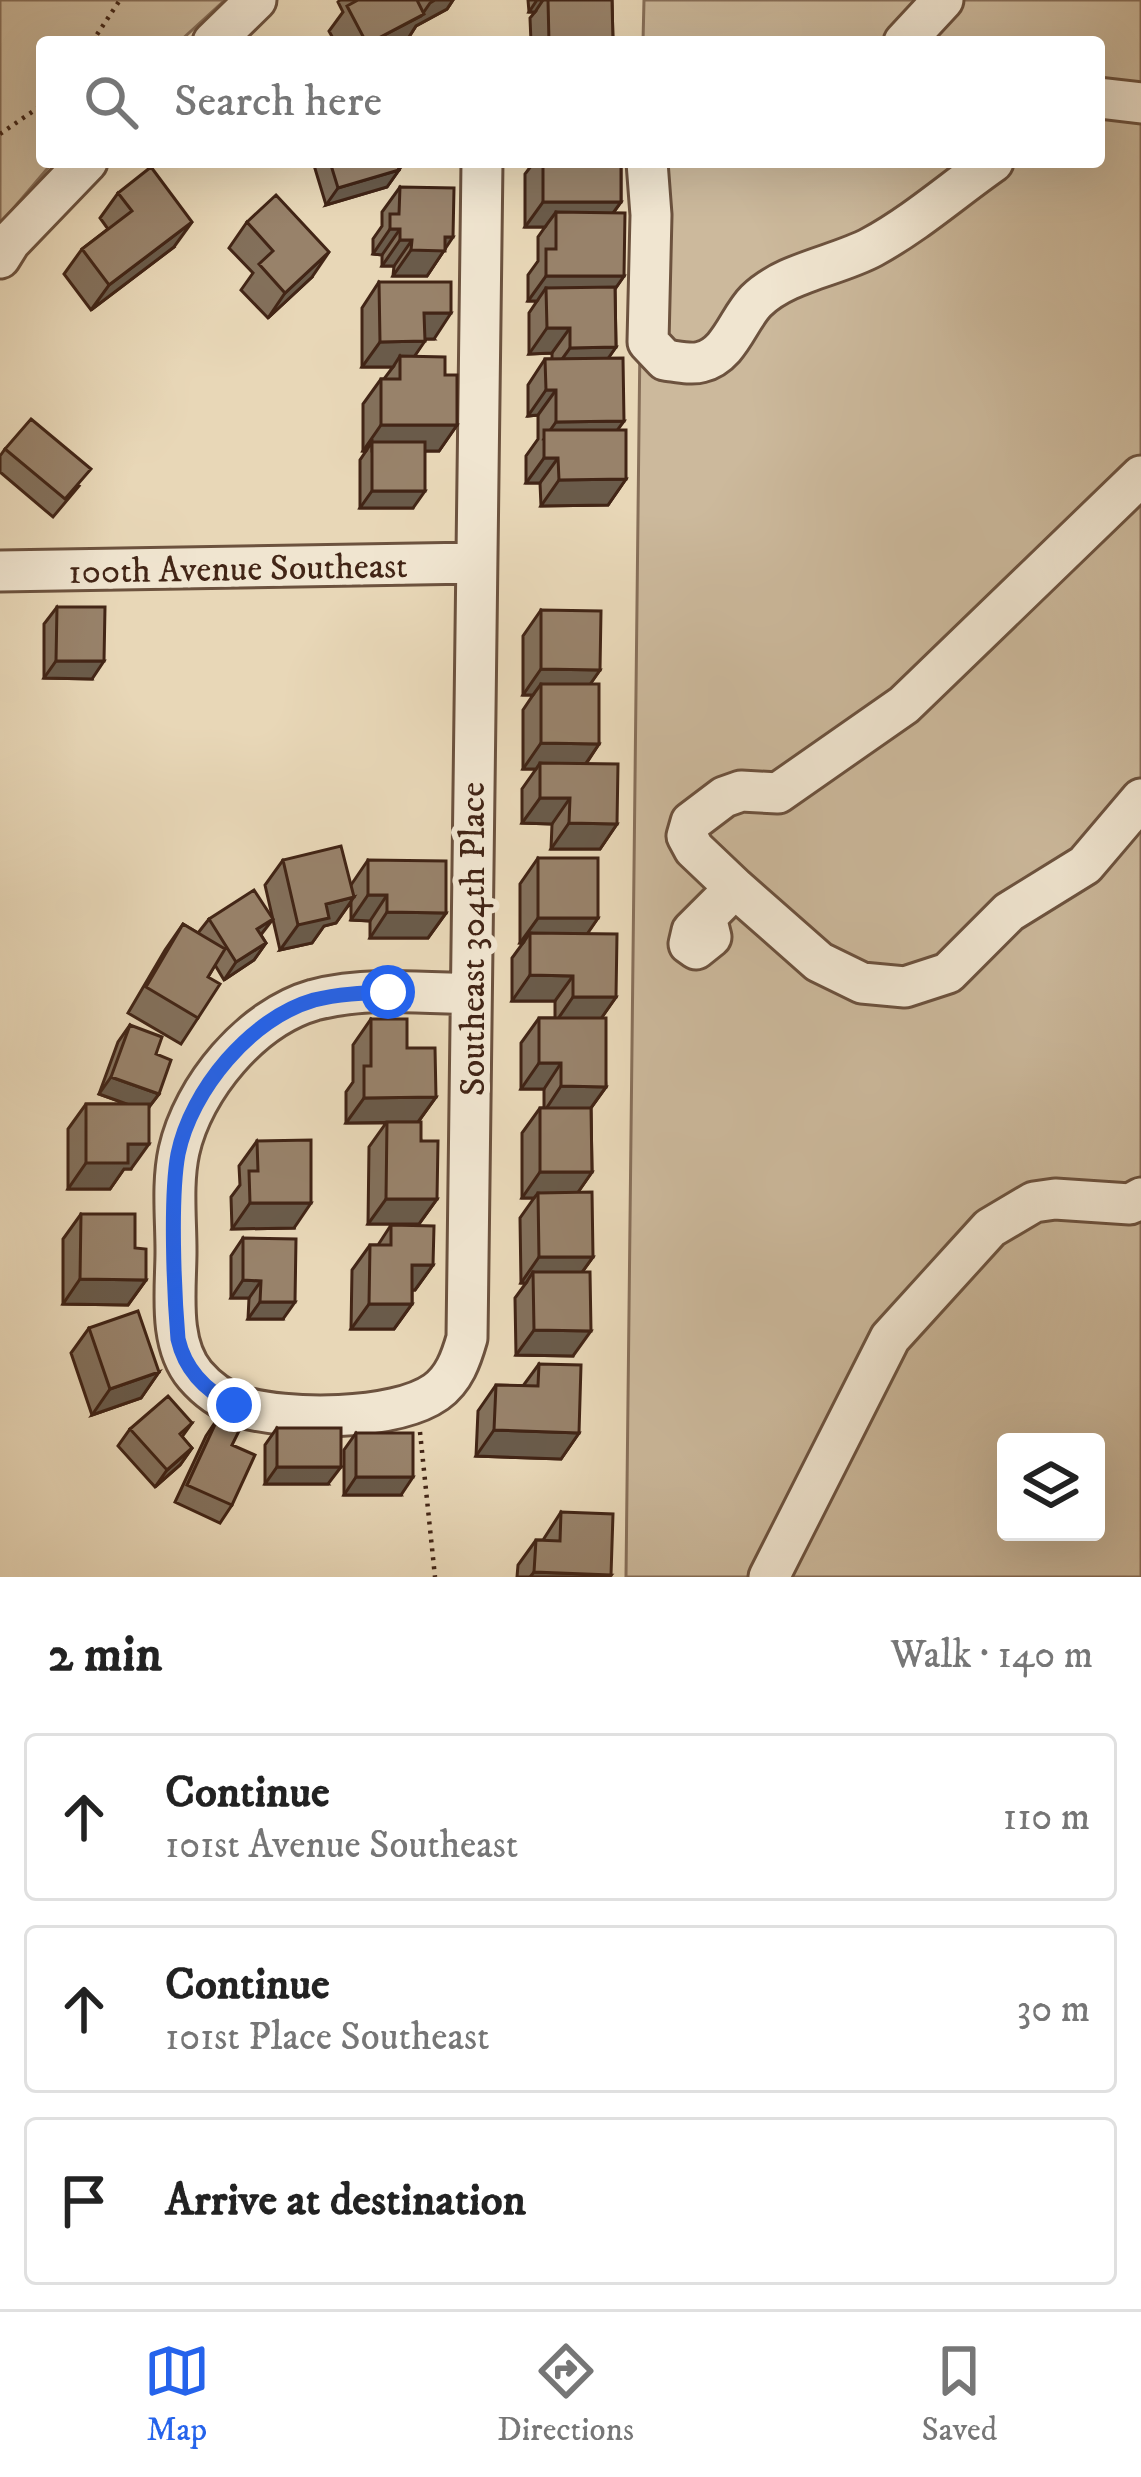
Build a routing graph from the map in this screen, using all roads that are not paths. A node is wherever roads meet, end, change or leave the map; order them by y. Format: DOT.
graph roads {
  1 [pos="256,0"];
  2 [pos="943,0"];
  3 [pos="219,36"];
  4 [pos="910,36"];
  5 [pos="1105,99"];
  6 [pos="1141,104"];
  7 [pos="81,168"];
  8 [pos="482,168"];
  9 [pos="647,168"];
  10 [pos="985,168"];
  11 [pos="0,258"];
  12 [pos="1141,476"];
  13 [pos="475,563"];
  14 [pos="0,571"];
  15 [pos="1141,799"];
  16 [pos="735,888"];
  17 [pos="706,917"];
  18 [pos="469,994"];
  19 [pos="1141,1198"];
  20 [pos="769,1577"];
  1 -- 3 [label="street"];
  2 -- 4 [label="street"];
  5 -- 6 [label="street"];
  7 -- 11 [label="street"];
  8 -- 13 [label="street, Southeast 304th Place"];
  9 -- 10 [label="street"];
  12 -- 16 [label="street"];
  13 -- 14 [label="street, 100th Avenue Southeast"];
  13 -- 18 [label="street, Southeast 304th Place"];
  15 -- 16 [label="street"];
  16 -- 17 [label="street"];
  18 -- 18 [label="street, Southeast 304th Place"];
  19 -- 20 [label="street"];
}
